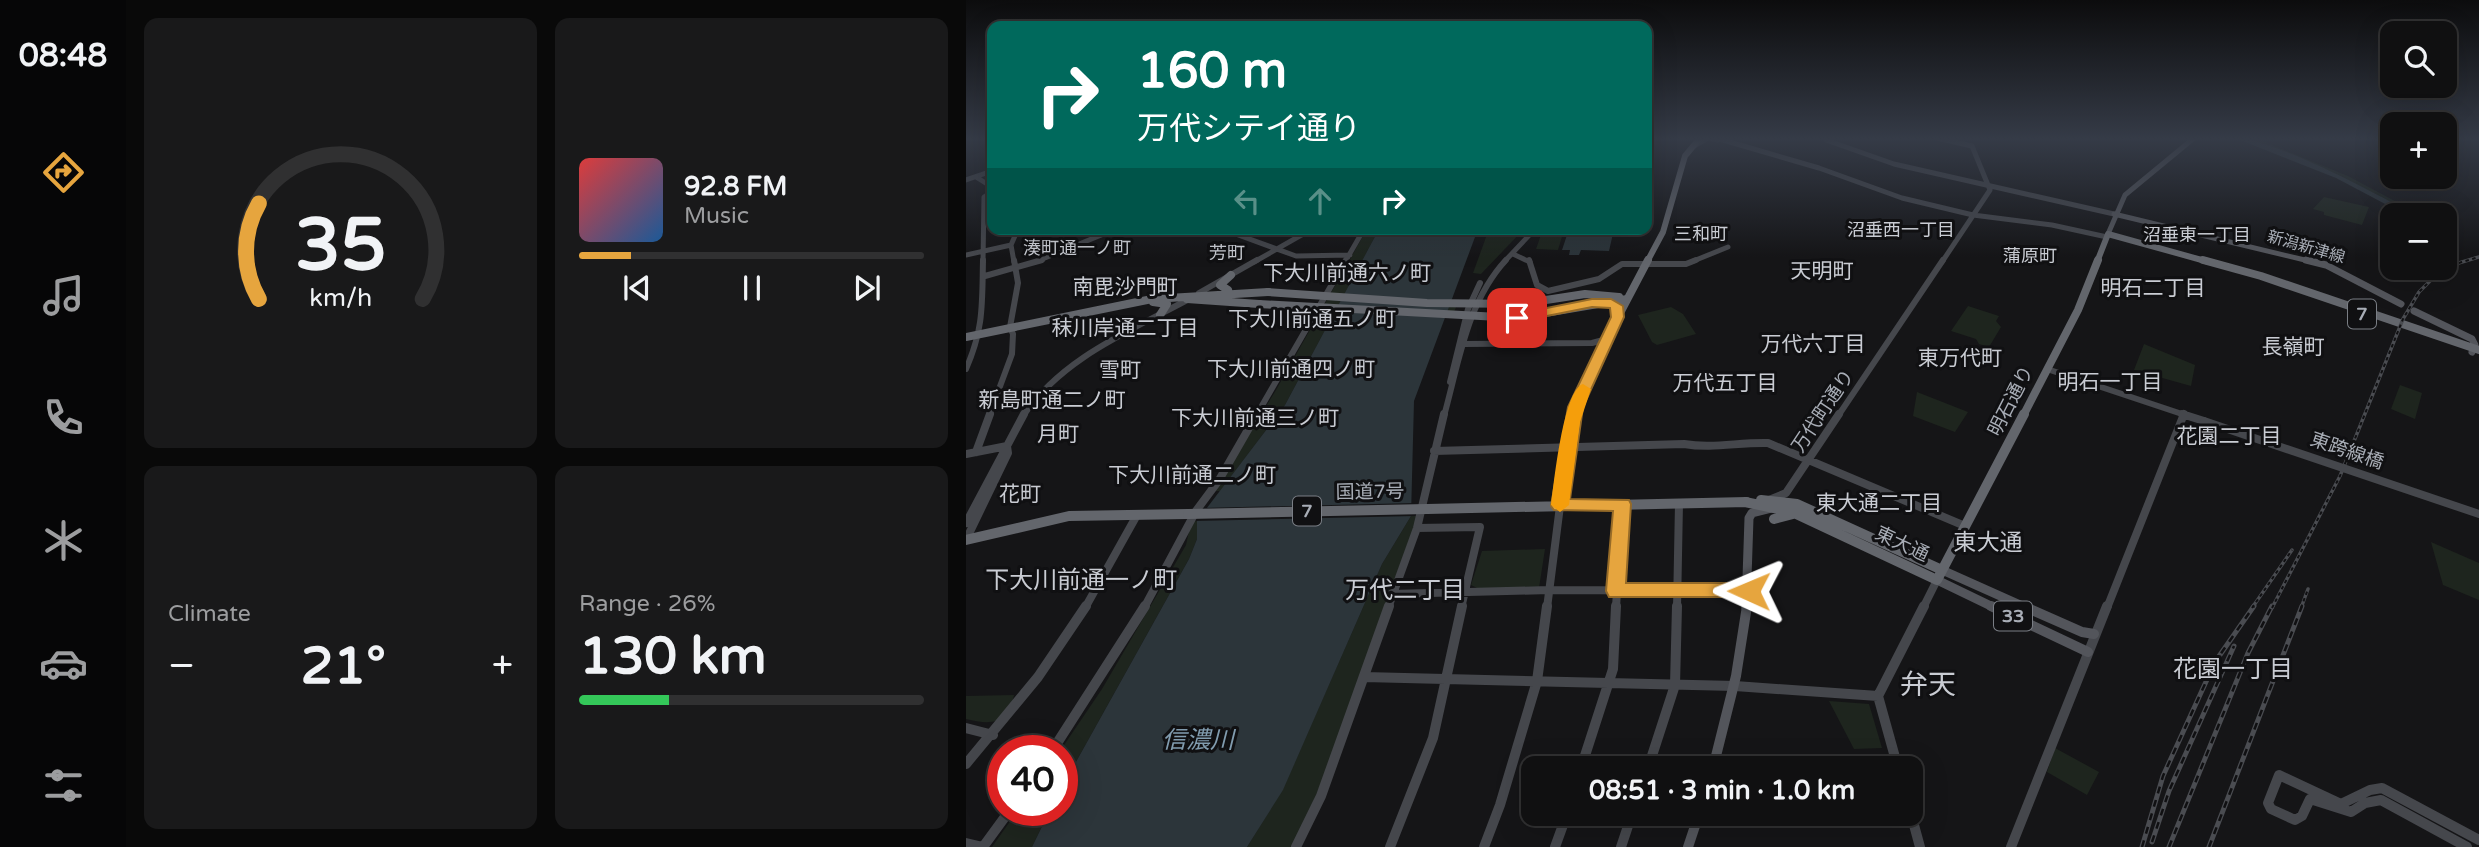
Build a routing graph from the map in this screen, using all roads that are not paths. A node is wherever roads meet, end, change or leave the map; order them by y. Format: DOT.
graph roads {
  1 [pos="976,177"];
  2 [pos="1679,178"];
  3 [pos="1845,178"];
  4 [pos="1855,178"];
  5 [pos="1952,178"];
  6 [pos="1984,178"];
  7 [pos="2146,178"];
  8 [pos="987,185"];
  9 [pos="1989,186"];
  10 [pos="987,194"];
  11 [pos="1974,213"];
  12 [pos="2114,214"];
  13 [pos="1015,235"];
  14 [pos="1102,235"];
  15 [pos="1237,235"];
  16 [pos="1301,235"];
  17 [pos="1361,235"];
  18 [pos="1525,235"];
  19 [pos="1529,235"];
  20 [pos="2107,235"];
  21 [pos="1011,244"];
  22 [pos="1728,247"];
  23 [pos="1275,250"];
  24 [pos="984,251"];
  25 [pos="1511,254"];
  26 [pos="966,255"];
  27 [pos="1350,255"];
  28 [pos="1646,263"];
  29 [pos="1016,268"];
  30 [pos="1231,275"];
  31 [pos="985,276"];
  32 [pos="1637,281"];
  33 [pos="1252,292"];
  34 [pos="1199,293"];
  35 [pos="1593,294"];
  36 [pos="1189,299"];
  37 [pos="1627,299"];
  38 [pos="1147,302"];
  39 [pos="1592,303"];
  40 [pos="2401,304"];
  41 [pos="2414,311"];
  42 [pos="1160,315"];
  43 [pos="1618,317"];
  44 [pos="1010,328"];
  45 [pos="980,336"];
  46 [pos="966,338"];
  47 [pos="1607,340"];
  48 [pos="1464,342"];
  49 [pos="2476,348"];
  50 [pos="966,369"];
  51 [pos="2048,369"];
  52 [pos="2184,414"];
  53 [pos="1007,446"];
  54 [pos="1568,447"];
  55 [pos="1434,451"];
  56 [pos="976,452"];
  57 [pos="966,454"];
  58 [pos="1809,459"];
  59 [pos="1777,500"];
  60 [pos="1745,502"];
  61 [pos="1679,503"];
  62 [pos="1622,504"];
  63 [pos="1560,506"];
  64 [pos="1759,507"];
  65 [pos="1798,509"];
  66 [pos="2479,514"];
  67 [pos="1136,515"];
  68 [pos="1774,519"];
  69 [pos="966,523"];
  70 [pos="1965,526"];
  71 [pos="1417,528"];
  72 [pos="966,541"];
  73 [pos="1940,575"];
  74 [pos="1549,590"];
  75 [pos="1679,590"];
  76 [pos="1616,591"];
  77 [pos="1749,591"];
  78 [pos="1391,594"];
  79 [pos="1465,594"];
  80 [pos="2094,634"];
  81 [pos="2088,652"];
  82 [pos="1364,677"];
  83 [pos="1445,679"];
  84 [pos="1536,681"];
  85 [pos="1609,683"];
  86 [pos="1675,685"];
  87 [pos="1735,686"];
  88 [pos="1878,696"];
  89 [pos="966,728"];
  90 [pos="993,735"];
  91 [pos="1063,735"];
  92 [pos="987,741"];
  93 [pos="1585,756"];
  94 [pos="1651,756"];
  95 [pos="1716,756"];
  96 [pos="1895,756"];
  97 [pos="966,764"];
  98 [pos="998,826"];
  99 [pos="1563,826"];
  100 [pos="1628,826"];
  101 [pos="1695,826"];
  102 [pos="1914,826"];
  103 [pos="2479,840"];
  104 [pos="966,843"];
  105 [pos="983,847"];
  106 [pos="1296,847"];
  107 [pos="1390,847"];
  108 [pos="1484,847"];
  109 [pos="1555,847"];
  110 [pos="1621,847"];
  111 [pos="1688,847"];
  112 [pos="1920,847"];
  113 [pos="2011,847"];
  114 [pos="2467,847"];
  1 -- 8 [label="street"];
  2 -- 28 [label="highway"];
  3 -- 11 [label="street"];
  4 -- 11 [label="street"];
  5 -- 9 [label="street"];
  6 -- 9 [label="street"];
  7 -- 12 [label="main road"];
  9 -- 11 [label="street, 万代町通り"];
  9 -- 12 [label="street"];
  10 -- 24 [label="street"];
  11 -- 20 [label="street"];
  11 -- 58 [label="street, 万代町通り"];
  12 -- 20 [label="main road"];
  12 -- 40 [label="main road, 新潟新津線"];
  13 -- 21 [label="street"];
  14 -- 29 [label="street"];
  15 -- 23 [label="street"];
  16 -- 23 [label="street"];
  17 -- 27 [label="street"];
  18 -- 25 [label="street"];
  19 -- 25 [label="street"];
  20 -- 49 [label="highway, 7"];
  20 -- 51 [label="highway, 明石通り"];
  21 -- 24 [label="street"];
  21 -- 29 [label="street"];
  22 -- 28 [label="street"];
  23 -- 27 [label="street"];
  23 -- 30 [label="street"];
  24 -- 26 [label="street"];
  24 -- 31 [label="street"];
  25 -- 28 [label="street"];
  25 -- 48 [label="street"];
  27 -- 91 [label="street"];
  28 -- 32 [label="highway"];
  29 -- 31 [label="street"];
  29 -- 44 [label="street"];
  30 -- 33 [label="highway"];
  30 -- 34 [label="street"];
  31 -- 45 [label="street"];
  32 -- 35 [label="highway"];
  32 -- 37 [label="highway"];
  33 -- 34 [label="highway"];
  33 -- 35 [label="highway, bridge"];
  34 -- 36 [label="highway"];
  34 -- 44 [label="highway"];
  35 -- 37 [label="highway"];
  36 -- 38 [label="highway"];
  36 -- 39 [label="highway, bridge"];
  36 -- 42 [label="street"];
  37 -- 39 [label="highway"];
  37 -- 43 [label="highway"];
  38 -- 42 [label="highway"];
  38 -- 44 [label="highway"];
  39 -- 43 [label="highway"];
  41 -- 49 [label="main road"];
  42 -- 53 [label="street"];
  43 -- 47 [label="highway"];
  44 -- 45 [label="highway"];
  44 -- 56 [label="street"];
  45 -- 46 [label="highway"];
  45 -- 50 [label="street"];
  47 -- 48 [label="street"];
  47 -- 54 [label="highway"];
  48 -- 55 [label="street"];
  51 -- 52 [label="street, 東跨線橋"];
  51 -- 70 [label="highway, 明石通り"];
  52 -- 66 [label="street, 東跨線橋, bridge"];
  52 -- 80 [label="street"];
  53 -- 56 [label="street"];
  53 -- 69 [label="street"];
  53 -- 72 [label="street"];
  54 -- 55 [label="street"];
  54 -- 58 [label="street"];
  54 -- 63 [label="highway"];
  55 -- 71 [label="street"];
  56 -- 57 [label="street"];
  58 -- 59 [label="street, 万代町通り"];
  58 -- 70 [label="street"];
  59 -- 60 [label="highway, 7"];
  59 -- 64 [label="highway, 7"];
  59 -- 65 [label="highway, 東大通 / 7"];
  59 -- 65 [label="street"];
  60 -- 61 [label="highway, 7"];
  60 -- 64 [label="highway, 7"];
  61 -- 62 [label="highway, 7"];
  61 -- 75 [label="street"];
  62 -- 63 [label="highway, 7"];
  62 -- 76 [label="street"];
  63 -- 67 [label="highway, 国道7号 / 7, bridge"];
  63 -- 74 [label="street"];
  64 -- 68 [label="main road"];
  64 -- 77 [label="main road"];
  65 -- 68 [label="highway"];
  65 -- 73 [label="highway, 東大通 / 7"];
  67 -- 72 [label="highway, 7"];
  67 -- 90 [label="street"];
  70 -- 73 [label="highway, 明石通り"];
  71 -- 78 [label="street"];
  71 -- 79 [label="street"];
  73 -- 80 [label="main road, 東大通 / 33"];
  73 -- 81 [label="main road, 東大通 / 33"];
  73 -- 88 [label="street"];
  74 -- 76 [label="street"];
  74 -- 79 [label="street"];
  74 -- 84 [label="street"];
  75 -- 76 [label="street"];
  75 -- 77 [label="street"];
  75 -- 86 [label="street"];
  76 -- 85 [label="street"];
  77 -- 87 [label="main road"];
  78 -- 79 [label="street"];
  78 -- 82 [label="street"];
  79 -- 83 [label="street"];
  80 -- 81 [label="street"];
  81 -- 113 [label="street"];
  82 -- 83 [label="street"];
  82 -- 106 [label="street"];
  83 -- 84 [label="street"];
  83 -- 107 [label="street"];
  84 -- 85 [label="street"];
  84 -- 108 [label="street"];
  85 -- 86 [label="street"];
  85 -- 93 [label="street"];
  86 -- 87 [label="street"];
  86 -- 94 [label="street"];
  87 -- 88 [label="street"];
  87 -- 95 [label="main road"];
  88 -- 96 [label="street"];
  89 -- 90 [label="street"];
  92 -- 97 [label="street"];
  98 -- 105 [label="street"];
  99 -- 109 [label="street"];
  100 -- 110 [label="street"];
  101 -- 111 [label="main road"];
  102 -- 112 [label="street"];
  103 -- 114 [label="street"];
  104 -- 105 [label="street"];
}
